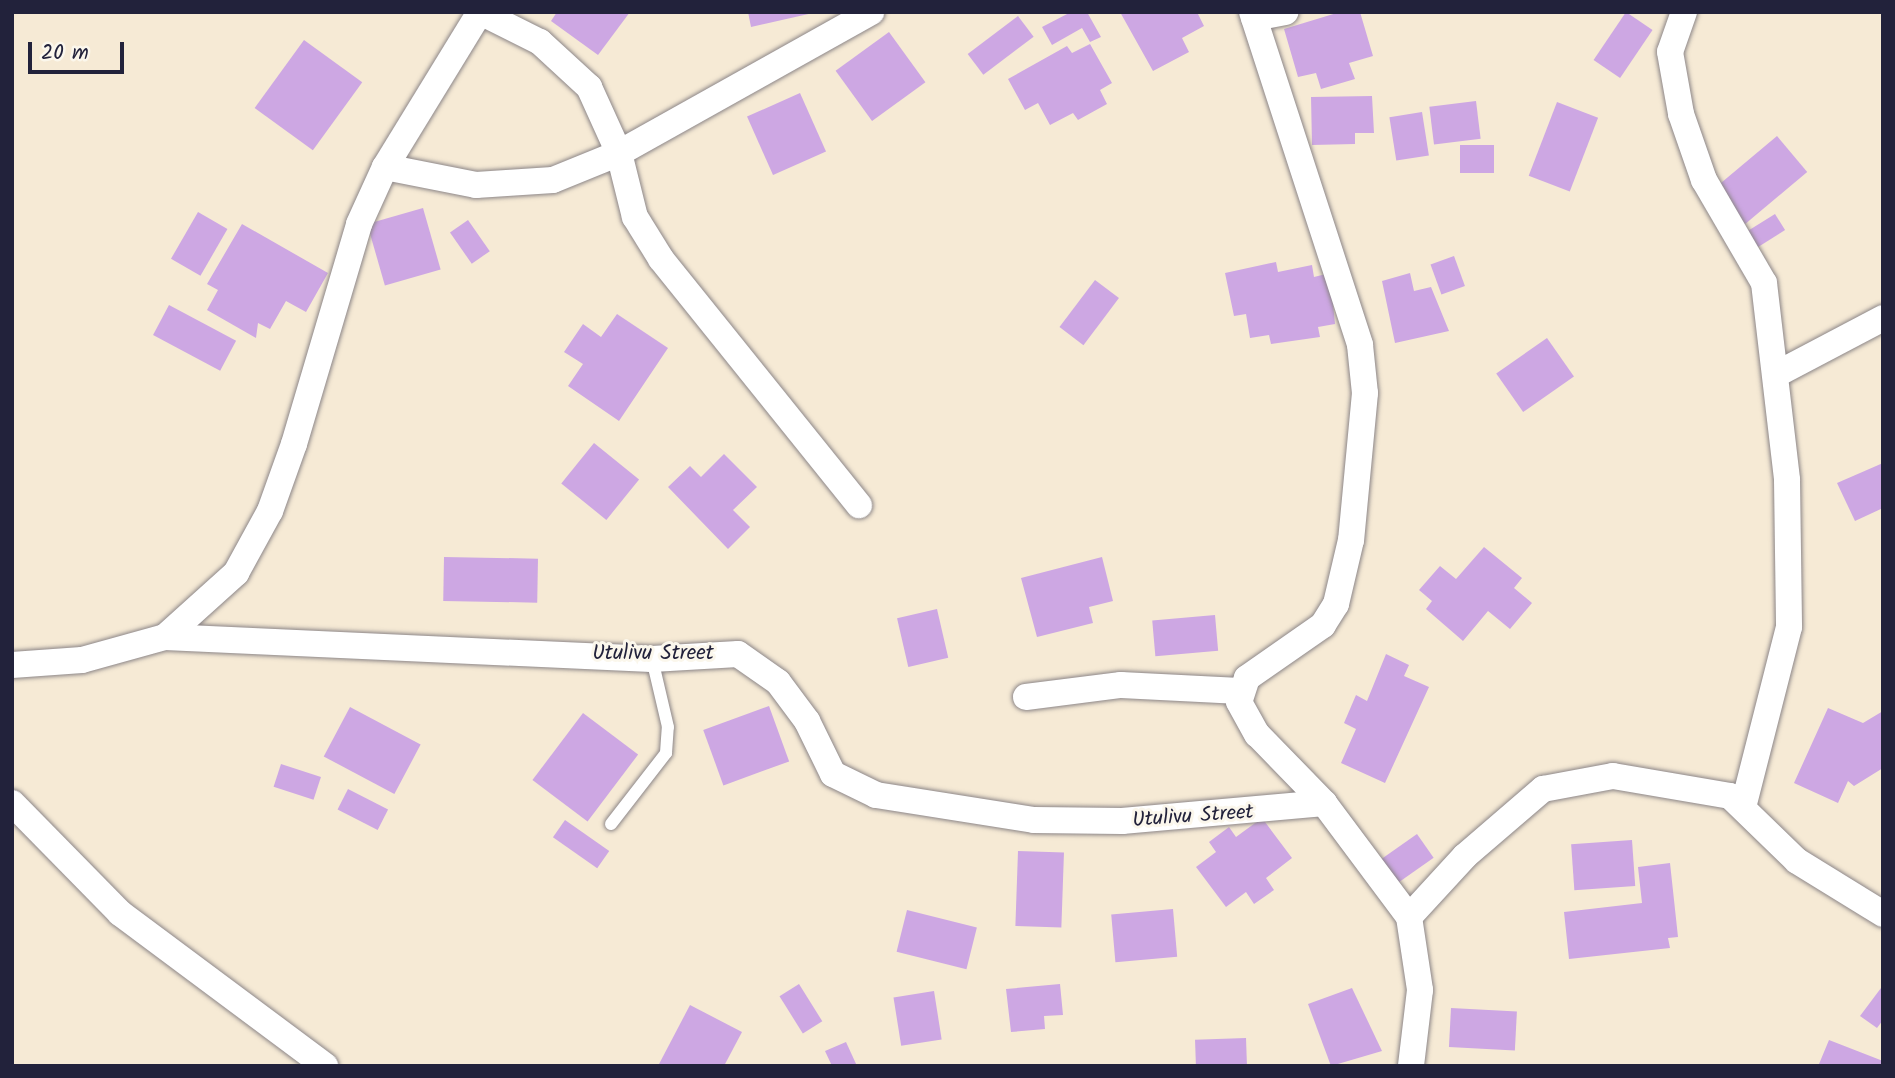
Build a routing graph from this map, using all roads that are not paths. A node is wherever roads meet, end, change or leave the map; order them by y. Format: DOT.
graph roads {
  1 [pos="480,12"];
  2 [pos="871,12"];
  3 [pos="1285,12"];
  4 [pos="1684,12"];
  5 [pos="1253,15"];
  6 [pos="619,153"];
  7 [pos="386,167"];
  8 [pos="1883,318"];
  9 [pos="1777,374"];
  10 [pos="859,505"];
  11 [pos="165,637"];
  12 [pos="652,659"];
  13 [pos="12,665"];
  14 [pos="1240,691"];
  15 [pos="1026,697"];
  16 [pos="12,803"];
  17 [pos="1324,803"];
  18 [pos="1744,804"];
  19 [pos="611,824"];
  20 [pos="1883,914"];
  21 [pos="1409,918"];
  22 [pos="325,1066"];
  23 [pos="1411,1066"];
  1 -- 6 [label="street"];
  1 -- 7 [label="street"];
  2 -- 6 [label="street"];
  3 -- 5 [label="street"];
  4 -- 9 [label="street"];
  5 -- 14 [label="street"];
  6 -- 7 [label="street"];
  6 -- 10 [label="street"];
  7 -- 11 [label="street"];
  8 -- 9 [label="street"];
  9 -- 18 [label="street"];
  11 -- 12 [label="street, Utulivu Street"];
  11 -- 13 [label="street"];
  12 -- 17 [label="street, Utulivu Street"];
  12 -- 19 [label="lane"];
  14 -- 15 [label="street"];
  14 -- 17 [label="street"];
  16 -- 22 [label="street"];
  17 -- 21 [label="street"];
  18 -- 20 [label="street"];
  18 -- 21 [label="street"];
  21 -- 23 [label="street"];
}
